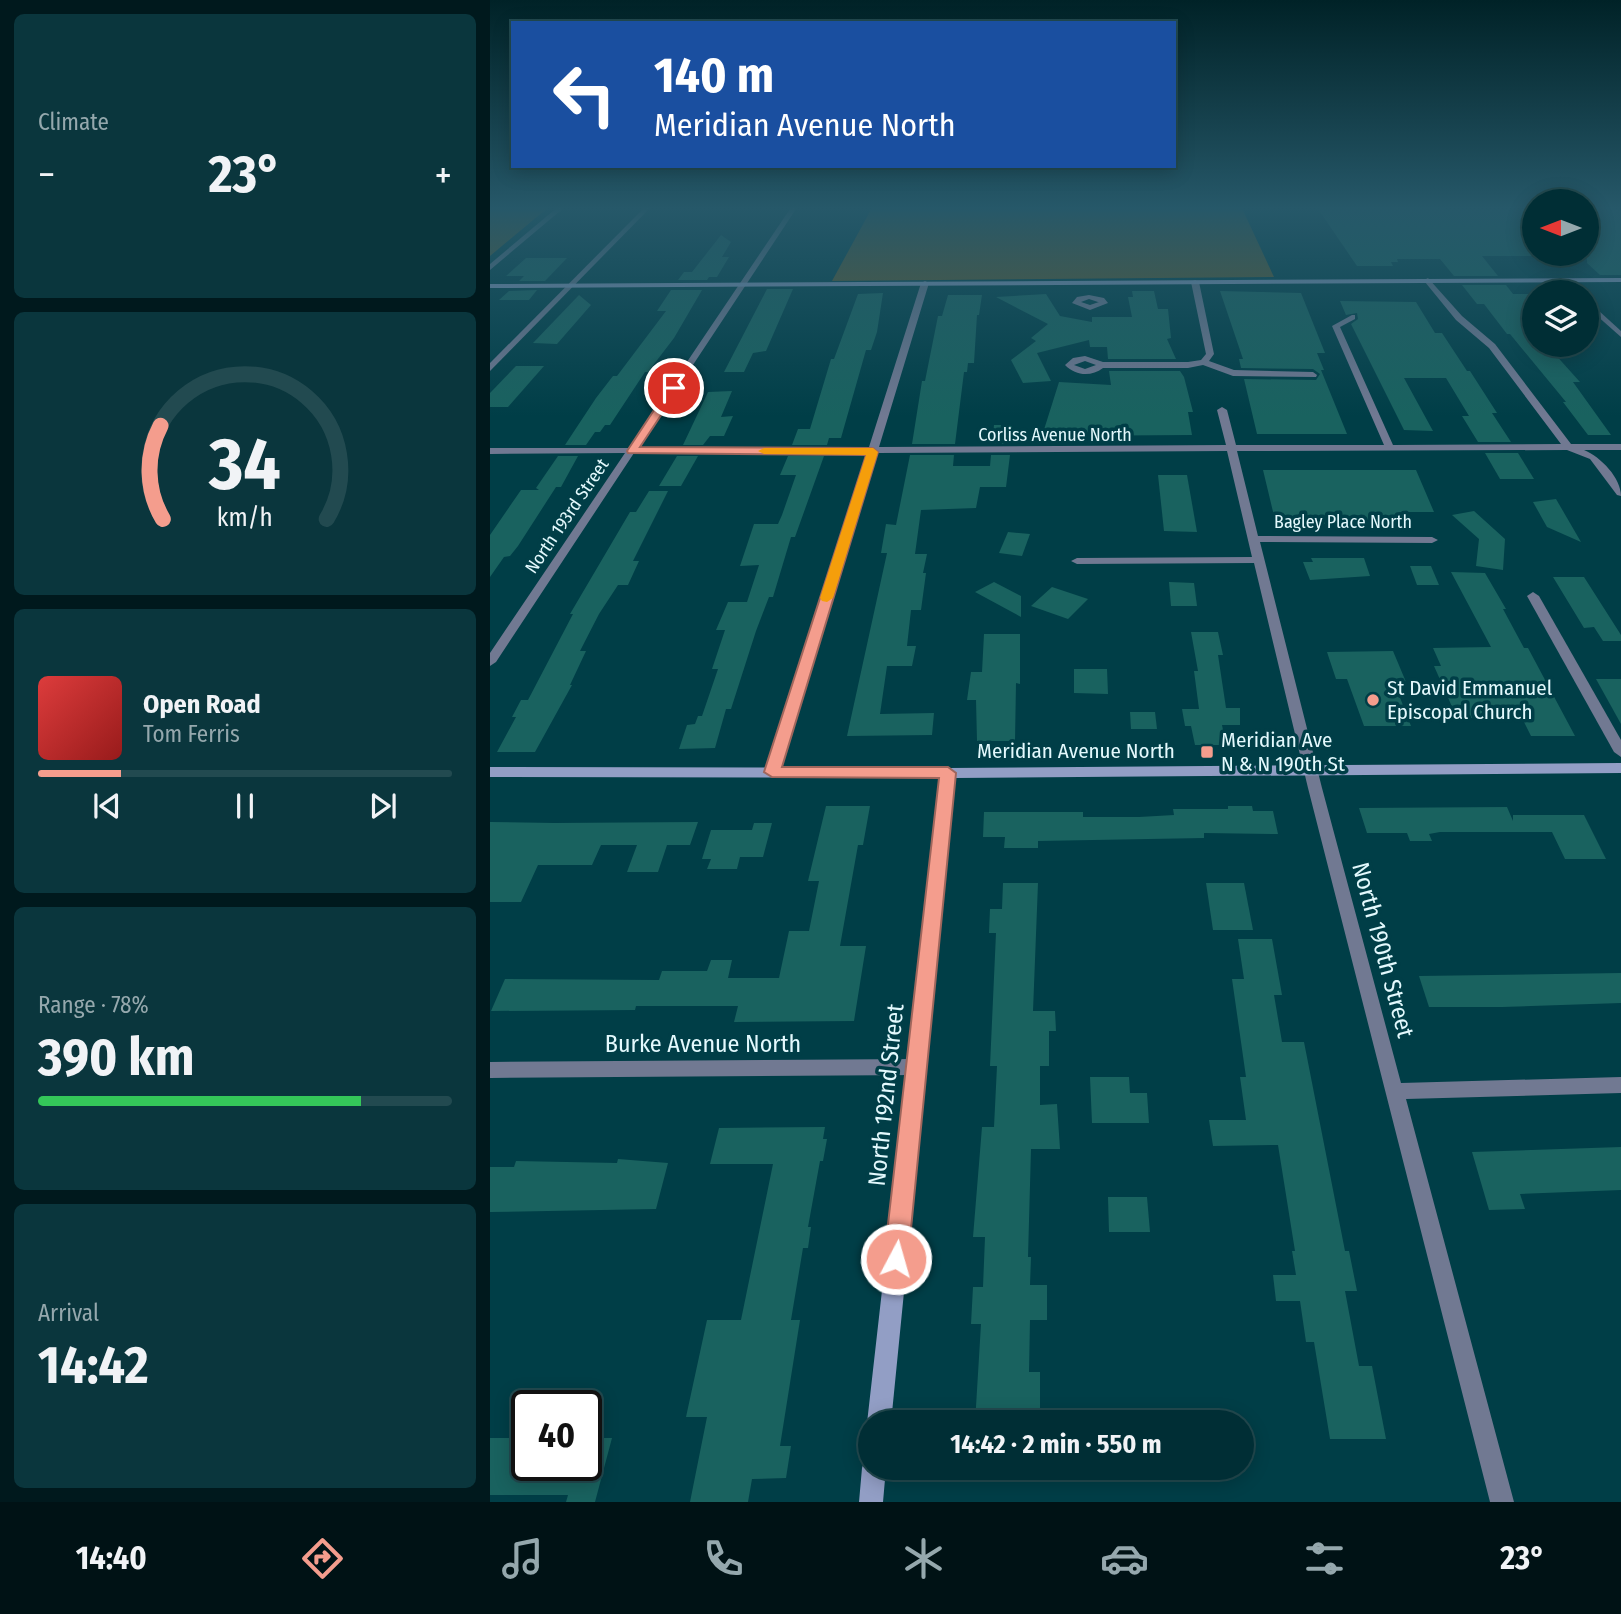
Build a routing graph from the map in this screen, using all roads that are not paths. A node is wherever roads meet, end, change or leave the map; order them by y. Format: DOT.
graph roads {
  1 [pos="580,276"];
  2 [pos="749,276"];
  3 [pos="1428,280"];
  4 [pos="1522,280"];
  5 [pos="1599,280"];
  6 [pos="1621,280"];
  7 [pos="1085,281"];
  8 [pos="1195,282"];
  9 [pos="925,283"];
  10 [pos="744,284"];
  11 [pos="571,285"];
  12 [pos="490,286"];
  13 [pos="1089,297"];
  14 [pos="1599,314"];
  15 [pos="1352,317"];
  16 [pos="1621,335"];
  17 [pos="1204,362"];
  18 [pos="1101,365"];
  19 [pos="490,368"];
  20 [pos="1313,375"];
  21 [pos="1223,410"];
  22 [pos="1568,447"];
  23 [pos="1621,447"];
  24 [pos="1390,448"];
  25 [pos="1232,449"];
  26 [pos="490,451"];
  27 [pos="632,451"];
  28 [pos="873,452"];
  29 [pos="1621,493"];
  30 [pos="1255,540"];
  31 [pos="1432,540"];
  32 [pos="1259,560"];
  33 [pos="1077,561"];
  34 [pos="1534,596"];
  35 [pos="490,662"];
  36 [pos="1621,752"];
  37 [pos="1621,768"];
  38 [pos="1310,770"];
  39 [pos="490,772"];
  40 [pos="772,772"];
  41 [pos="948,773"];
  42 [pos="917,1067"];
  43 [pos="490,1070"];
  44 [pos="1621,1085"];
  45 [pos="1394,1091"];
  46 [pos="880,1410"];
  47 [pos="873,1480"];
  48 [pos="871,1502"];
  49 [pos="1502,1502"];
  1 -- 11 [label="street"];
  2 -- 10 [label="street, North 193rd Street"];
  3 -- 4 [label="street"];
  3 -- 8 [label="street"];
  3 -- 22 [label="street"];
  5 -- 6 [label="street"];
  7 -- 8 [label="street"];
  7 -- 9 [label="street"];
  7 -- 13 [label="street"];
  8 -- 17 [label="street"];
  9 -- 10 [label="street"];
  9 -- 28 [label="street"];
  10 -- 11 [label="street"];
  10 -- 27 [label="street, North 193rd Street"];
  11 -- 12 [label="street"];
  11 -- 19 [label="street"];
  14 -- 16 [label="street"];
  15 -- 24 [label="street"];
  17 -- 18 [label="street"];
  17 -- 20 [label="street"];
  21 -- 25 [label="street, North 190th Street"];
  22 -- 23 [label="street, Corliss Avenue North"];
  22 -- 24 [label="street, Corliss Avenue North"];
  22 -- 29 [label="street"];
  24 -- 25 [label="street, Corliss Avenue North"];
  25 -- 28 [label="street, Corliss Avenue North"];
  25 -- 30 [label="street, North 190th Street"];
  26 -- 27 [label="street, Corliss Avenue North"];
  27 -- 28 [label="street, Corliss Avenue North"];
  27 -- 35 [label="street, North 193rd Street"];
  28 -- 40 [label="street"];
  30 -- 31 [label="street, Bagley Place North"];
  30 -- 32 [label="street, North 190th Street"];
  32 -- 33 [label="street"];
  32 -- 38 [label="street, North 190th Street"];
  34 -- 36 [label="street"];
  37 -- 38 [label="street, Meridian Avenue North"];
  38 -- 41 [label="street, Meridian Avenue North"];
  38 -- 45 [label="street, North 190th Street"];
  39 -- 40 [label="street, Meridian Avenue North"];
  40 -- 41 [label="street, Meridian Avenue North"];
  41 -- 42 [label="street, North 192nd Street"];
  42 -- 43 [label="street, Burke Avenue North"];
  42 -- 46 [label="street, North 192nd Street"];
  44 -- 45 [label="street"];
  45 -- 49 [label="street, North 190th Street"];
  47 -- 48 [label="street"];
}
